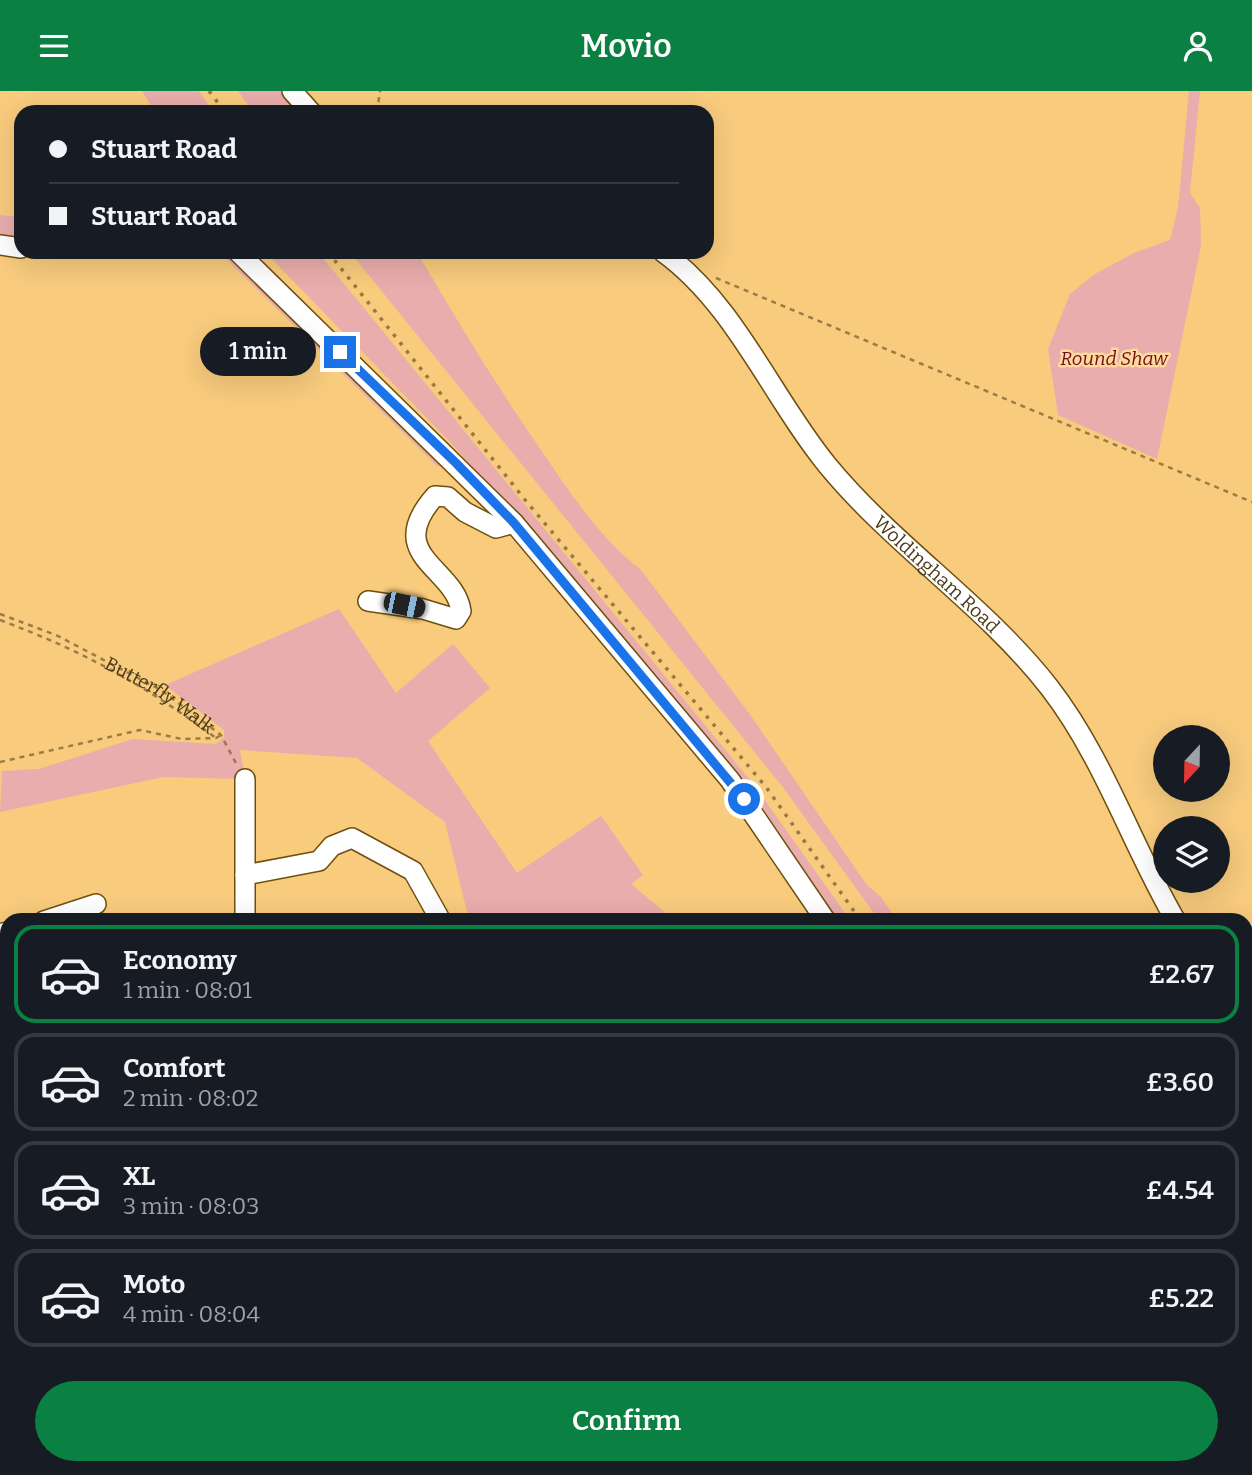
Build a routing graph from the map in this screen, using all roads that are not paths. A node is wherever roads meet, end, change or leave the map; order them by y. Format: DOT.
graph roads {
  1 [pos="292,91"];
  2 [pos="305,105"];
  3 [pos="245,259"];
  4 [pos="670,259"];
  5 [pos="514,523"];
  6 [pos="368,601"];
  7 [pos="245,779"];
  8 [pos="245,875"];
  9 [pos="96,904"];
  10 [pos="68,913"];
  11 [pos="245,913"];
  12 [pos="437,913"];
  13 [pos="821,913"];
  14 [pos="1171,913"];
  1 -- 2 [label="street"];
  3 -- 5 [label="street"];
  4 -- 14 [label="street, Woldingham Road"];
  5 -- 6 [label="street"];
  5 -- 13 [label="street"];
  7 -- 8 [label="street"];
  8 -- 11 [label="street"];
  8 -- 12 [label="street"];
  9 -- 10 [label="street"];
}
